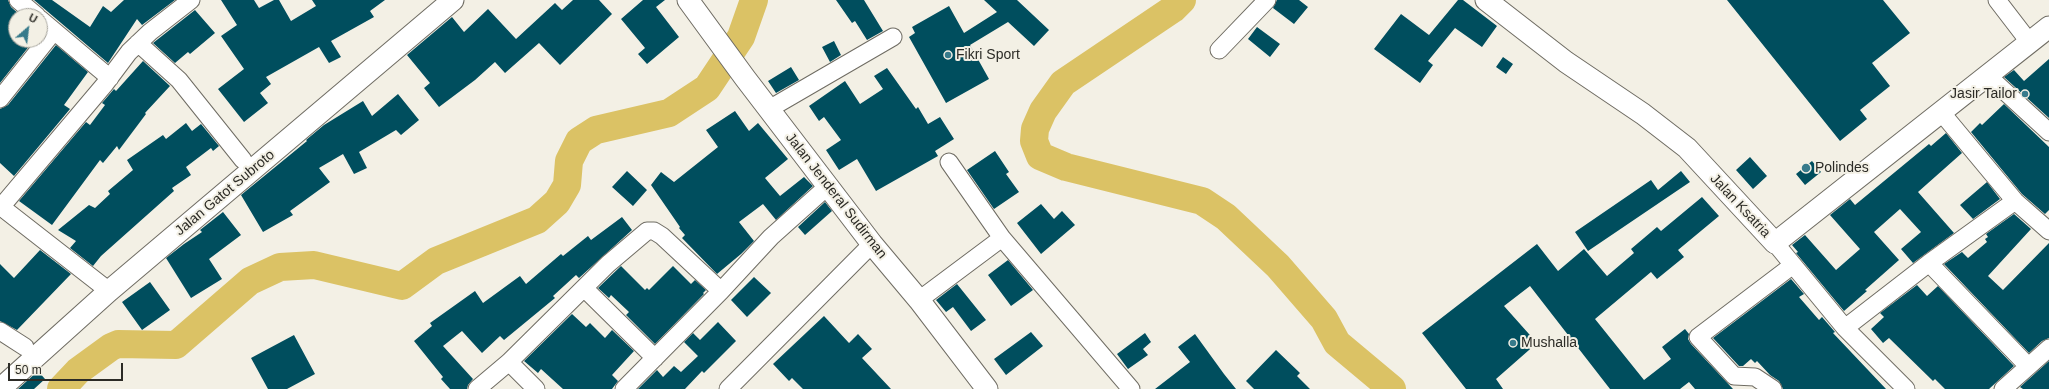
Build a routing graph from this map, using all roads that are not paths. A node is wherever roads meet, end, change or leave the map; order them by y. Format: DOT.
graph roads {
  1 [pos="18,0"];
  2 [pos="191,0"];
  3 [pos="432,0"];
  4 [pos="453,0"];
  5 [pos="688,0"];
  6 [pos="1267,0"];
  7 [pos="1486,0"];
  8 [pos="1997,0"];
  9 [pos="28,8"];
  10 [pos="48,26"];
  11 [pos="2049,27"];
  12 [pos="54,31"];
  13 [pos="892,37"];
  14 [pos="138,43"];
  15 [pos="2030,43"];
  16 [pos="1220,50"];
  17 [pos="1988,76"];
  18 [pos="110,78"];
  19 [pos="0,99"];
  20 [pos="314,109"];
  21 [pos="769,109"];
  22 [pos="1941,112"];
  23 [pos="2049,132"];
  24 [pos="244,160"];
  25 [pos="949,162"];
  26 [pos="828,186"];
  27 [pos="2015,201"];
  28 [pos="1,206"];
  29 [pos="2049,231"];
  30 [pos="1002,238"];
  31 [pos="1775,243"];
  32 [pos="872,244"];
  33 [pos="1929,263"];
  34 [pos="1793,265"];
  35 [pos="104,287"];
  36 [pos="584,288"];
  37 [pos="721,291"];
  38 [pos="919,300"];
  39 [pos="1845,328"];
  40 [pos="0,331"];
  41 [pos="25,347"];
  42 [pos="2049,348"];
  43 [pos="655,358"];
  44 [pos="510,362"];
  45 [pos="2028,366"];
  46 [pos="0,371"];
  47 [pos="0,389"];
  48 [pos="477,389"];
  49 [pos="536,389"];
  50 [pos="624,389"];
  51 [pos="728,389"];
  52 [pos="987,389"];
  53 [pos="1131,389"];
  54 [pos="1773,389"];
  55 [pos="1906,389"];
  56 [pos="2003,389"];
  1 -- 9 [label="street"];
  2 -- 14 [label="street"];
  3 -- 20 [label="street, Jalan Gatot Subroto"];
  4 -- 20 [label="street, Jalan Gatot Subroto"];
  5 -- 21 [label="street, Jalan Jenderal Sudirman"];
  6 -- 16 [label="street"];
  7 -- 31 [label="street, Jalan Ksatria"];
  8 -- 15 [label="street"];
  10 -- 12 [label="street"];
  11 -- 15 [label="street, Jalan Ksatria"];
  12 -- 18 [label="street"];
  12 -- 19 [label="street"];
  13 -- 21 [label="street"];
  14 -- 18 [label="street"];
  14 -- 24 [label="street"];
  15 -- 17 [label="street, Jalan Ksatria"];
  17 -- 22 [label="street, Jalan Ksatria"];
  17 -- 23 [label="street"];
  18 -- 28 [label="street"];
  20 -- 24 [label="street, Jalan Gatot Subroto"];
  20 -- 35 [label="street, Jalan Gatot Subroto"];
  21 -- 26 [label="street, Jalan Jenderal Sudirman"];
  22 -- 27 [label="street"];
  22 -- 31 [label="street, Jalan Ksatria"];
  24 -- 35 [label="street, Jalan Gatot Subroto"];
  25 -- 30 [label="street"];
  26 -- 32 [label="street, Jalan Jenderal Sudirman"];
  26 -- 37 [label="street"];
  27 -- 29 [label="street"];
  27 -- 33 [label="street"];
  28 -- 35 [label="street"];
  30 -- 38 [label="street"];
  30 -- 53 [label="street"];
  31 -- 34 [label="street"];
  32 -- 38 [label="street, Jalan Jenderal Sudirman"];
  32 -- 51 [label="street"];
  33 -- 39 [label="street"];
  33 -- 45 [label="street"];
  34 -- 39 [label="street"];
  34 -- 54 [label="street"];
  35 -- 41 [label="street, Jalan Gatot Subroto"];
  35 -- 47 [label="street, Jalan Gatot Subroto"];
  36 -- 37 [label="street"];
  36 -- 43 [label="street"];
  36 -- 44 [label="street"];
  37 -- 43 [label="street"];
  38 -- 52 [label="street, Jalan Jenderal Sudirman"];
  39 -- 55 [label="street"];
  40 -- 41 [label="street"];
  41 -- 46 [label="street, Jalan Gatot Subroto"];
  42 -- 45 [label="street"];
  43 -- 50 [label="street"];
  44 -- 48 [label="street"];
  44 -- 49 [label="street"];
  45 -- 56 [label="street"];
}
